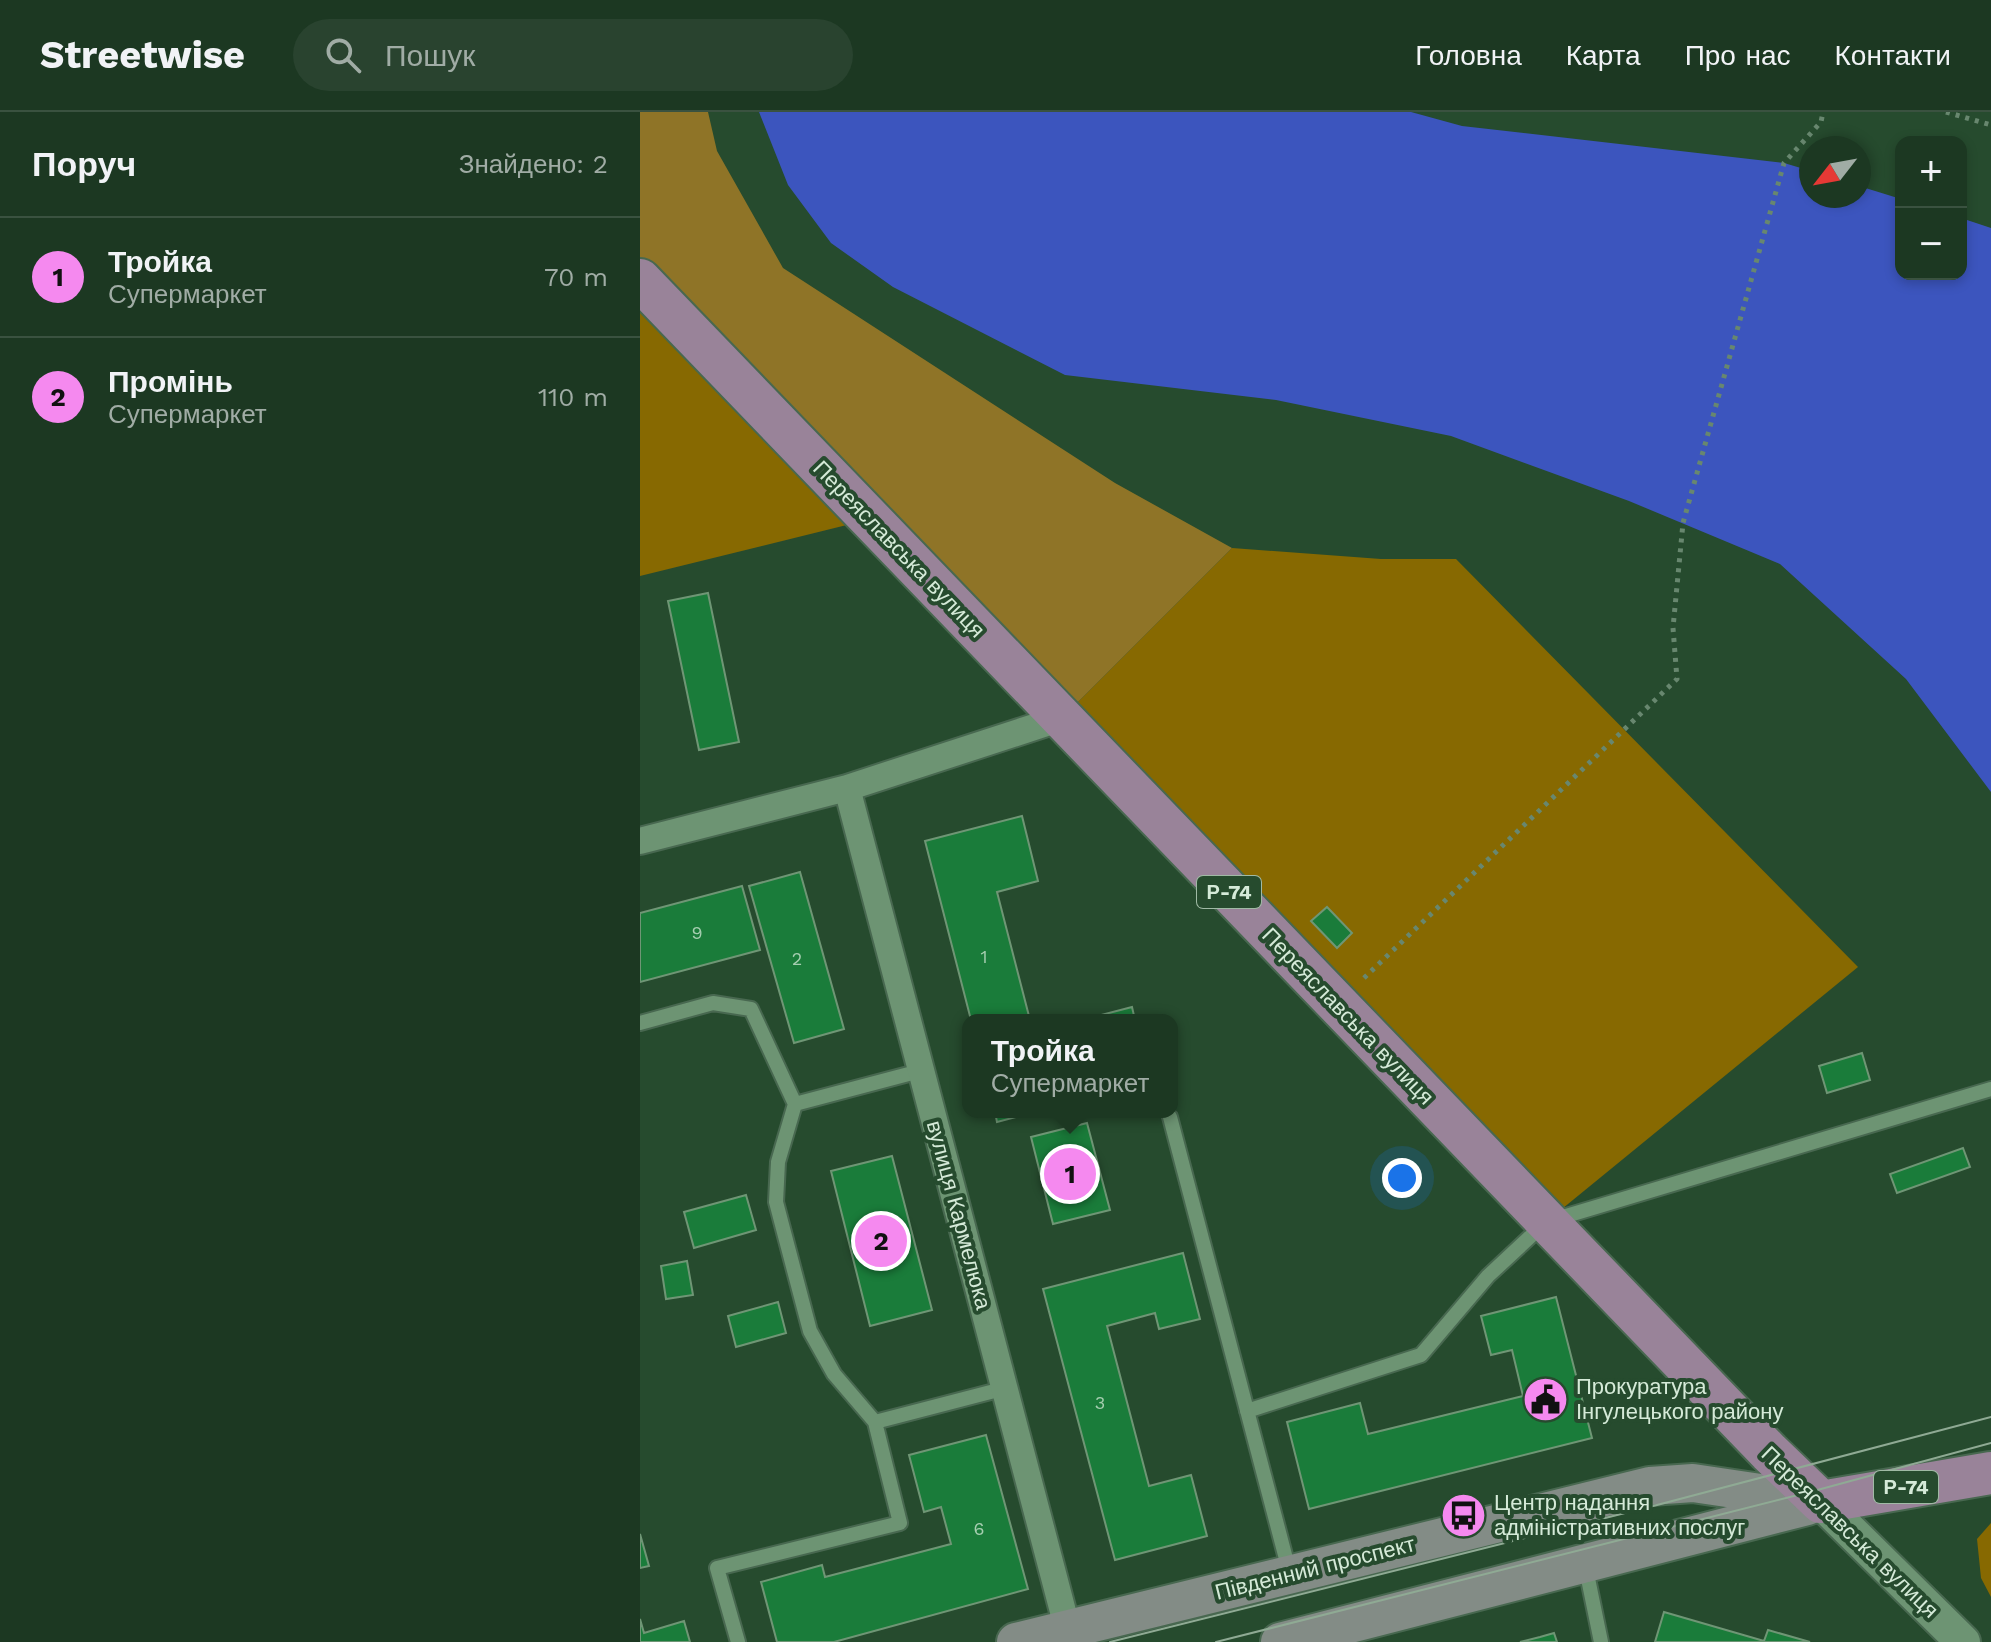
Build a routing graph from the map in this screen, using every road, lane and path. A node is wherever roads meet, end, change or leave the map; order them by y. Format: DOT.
graph roads {
  1 [pos="1823,112"];
  2 [pos="1946,112"];
  3 [pos="1991,125"];
  4 [pos="640,280"];
  5 [pos="1062,718"];
  6 [pos="847,788"];
  7 [pos="640,841"];
  8 [pos="1337,1004"];
  9 [pos="640,1023"];
  10 [pos="920,1071"];
  11 [pos="1991,1089"];
  12 [pos="795,1104"];
  13 [pos="1170,1118"];
  14 [pos="1546,1222"];
  15 [pos="1006,1388"];
  16 [pos="1247,1411"];
  17 [pos="875,1422"];
  18 [pos="1991,1473"];
  19 [pos="1821,1502"];
  20 [pos="1585,1563"];
  21 [pos="1290,1574"];
  22 [pos="1070,1635"];
  23 [pos="738,1642"];
  24 [pos="1016,1642"];
  25 [pos="1280,1642"];
  26 [pos="1601,1642"];
  27 [pos="1963,1642"];
  1 -- 8 [label="path"];
  2 -- 3 [label="path"];
  4 -- 5 [label="main road, Переяславська вулиця / Р-74"];
  5 -- 6 [label="street"];
  5 -- 8 [label="main road, Переяславська вулиця / Р-74"];
  6 -- 7 [label="street"];
  6 -- 10 [label="street, вулиця Кармелюка"];
  8 -- 14 [label="main road, Переяславська вулиця / Р-74"];
  9 -- 12 [label="lane"];
  10 -- 12 [label="lane"];
  10 -- 15 [label="street, вулиця Кармелюка"];
  11 -- 14 [label="lane"];
  12 -- 17 [label="lane"];
  13 -- 16 [label="lane"];
  14 -- 16 [label="lane"];
  14 -- 19 [label="main road, Переяславська вулиця / Р-74"];
  15 -- 17 [label="lane"];
  15 -- 22 [label="street, вулиця Кармелюка"];
  16 -- 21 [label="lane"];
  17 -- 23 [label="lane"];
  18 -- 19 [label="main road, Р-74"];
  19 -- 20 [label="main road"];
  19 -- 21 [label="main road, Південний проспект"];
  19 -- 27 [label="street, Переяславська вулиця"];
  20 -- 25 [label="main road"];
  20 -- 26 [label="lane"];
  21 -- 22 [label="main road, Південний проспект"];
  22 -- 24 [label="main road, Південний проспект"];
}
